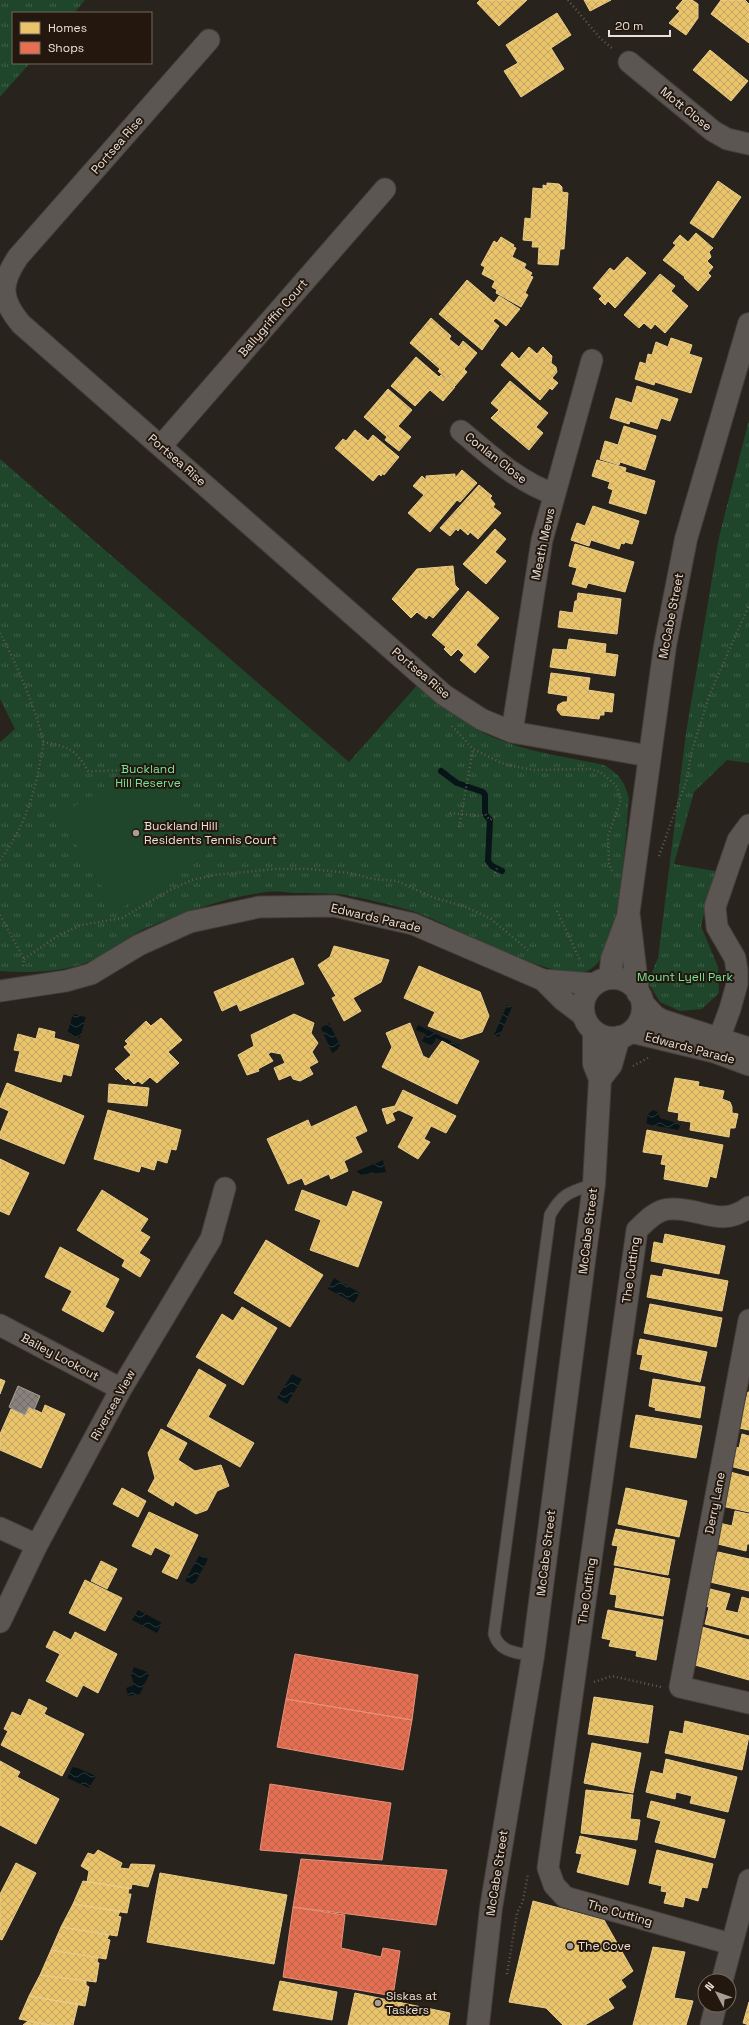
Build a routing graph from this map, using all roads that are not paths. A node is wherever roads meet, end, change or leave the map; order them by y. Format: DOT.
graph roads {
  1 [pos="209,40"];
  2 [pos="629,62"];
  3 [pos="749,144"];
  4 [pos="385,189"];
  5 [pos="749,324"];
  6 [pos="592,360"];
  7 [pos="461,431"];
  8 [pos="161,446"];
  9 [pos="554,494"];
  10 [pos="512,732"];
  11 [pos="649,756"];
  12 [pos="749,825"];
  13 [pos="628,916"];
  14 [pos="596,977"];
  15 [pos="543,980"];
  16 [pos="0,991"];
  17 [pos="640,997"];
  18 [pos="589,1024"];
  19 [pos="625,1035"];
  20 [pos="717,1045"];
  21 [pos="749,1048"];
  22 [pos="749,1065"];
  23 [pos="600,1079"];
  24 [pos="594,1184"];
  25 [pos="225,1188"];
  26 [pos="746,1217"];
  27 [pos="749,1320"];
  28 [pos="0,1325"];
  29 [pos="121,1389"];
  30 [pos="0,1528"];
  31 [pos="37,1545"];
  32 [pos="0,1622"];
  33 [pos="533,1656"];
  34 [pos="749,1703"];
  35 [pos="749,1880"];
  36 [pos="731,1944"];
  37 [pos="724,1973"];
  38 [pos="714,2013"];
  39 [pos="478,2025"];
  40 [pos="711,2025"];
  1 -- 8 [label="street, Portsea Rise"];
  2 -- 3 [label="street, Mott Close"];
  4 -- 8 [label="street, Ballygriffin Court"];
  5 -- 11 [label="street, McCabe Street"];
  6 -- 9 [label="street, Meath Mews"];
  7 -- 9 [label="street, Conlan Close"];
  8 -- 10 [label="street, Portsea Rise"];
  9 -- 10 [label="street, Meath Mews"];
  10 -- 11 [label="street, Portsea Rise"];
  11 -- 13 [label="street, McCabe Street"];
  12 -- 20 [label="street"];
  13 -- 14 [label="street, McCabe Street"];
  13 -- 17 [label="street, McCabe Street"];
  14 -- 15 [label="street, Edwards Parade"];
  14 -- 17 [label="street"];
  14 -- 18 [label="street, McCabe Street"];
  15 -- 16 [label="street, Edwards Parade"];
  15 -- 18 [label="street, Edwards Parade"];
  17 -- 19 [label="street, McCabe Street"];
  17 -- 20 [label="street, Edwards Parade"];
  18 -- 19 [label="street"];
  18 -- 23 [label="street, McCabe Street"];
  19 -- 20 [label="street, Edwards Parade"];
  19 -- 23 [label="street, McCabe Street"];
  20 -- 21 [label="street, Edwards Parade"];
  20 -- 22 [label="street, Edwards Parade"];
  23 -- 24 [label="street, McCabe Street"];
  24 -- 33 [label="street, McCabe Street"];
  24 -- 33 [label="lane"];
  25 -- 29 [label="street, Riversea View"];
  26 -- 36 [label="street, The Cutting"];
  27 -- 34 [label="street, Derry Lane"];
  28 -- 29 [label="street, Bailey Lookout"];
  29 -- 31 [label="street, Riversea View"];
  30 -- 31 [label="street"];
  31 -- 32 [label="street, Riversea View"];
  33 -- 39 [label="street, McCabe Street"];
  35 -- 36 [label="street"];
  36 -- 37 [label="street"];
  38 -- 40 [label="street"];
}
